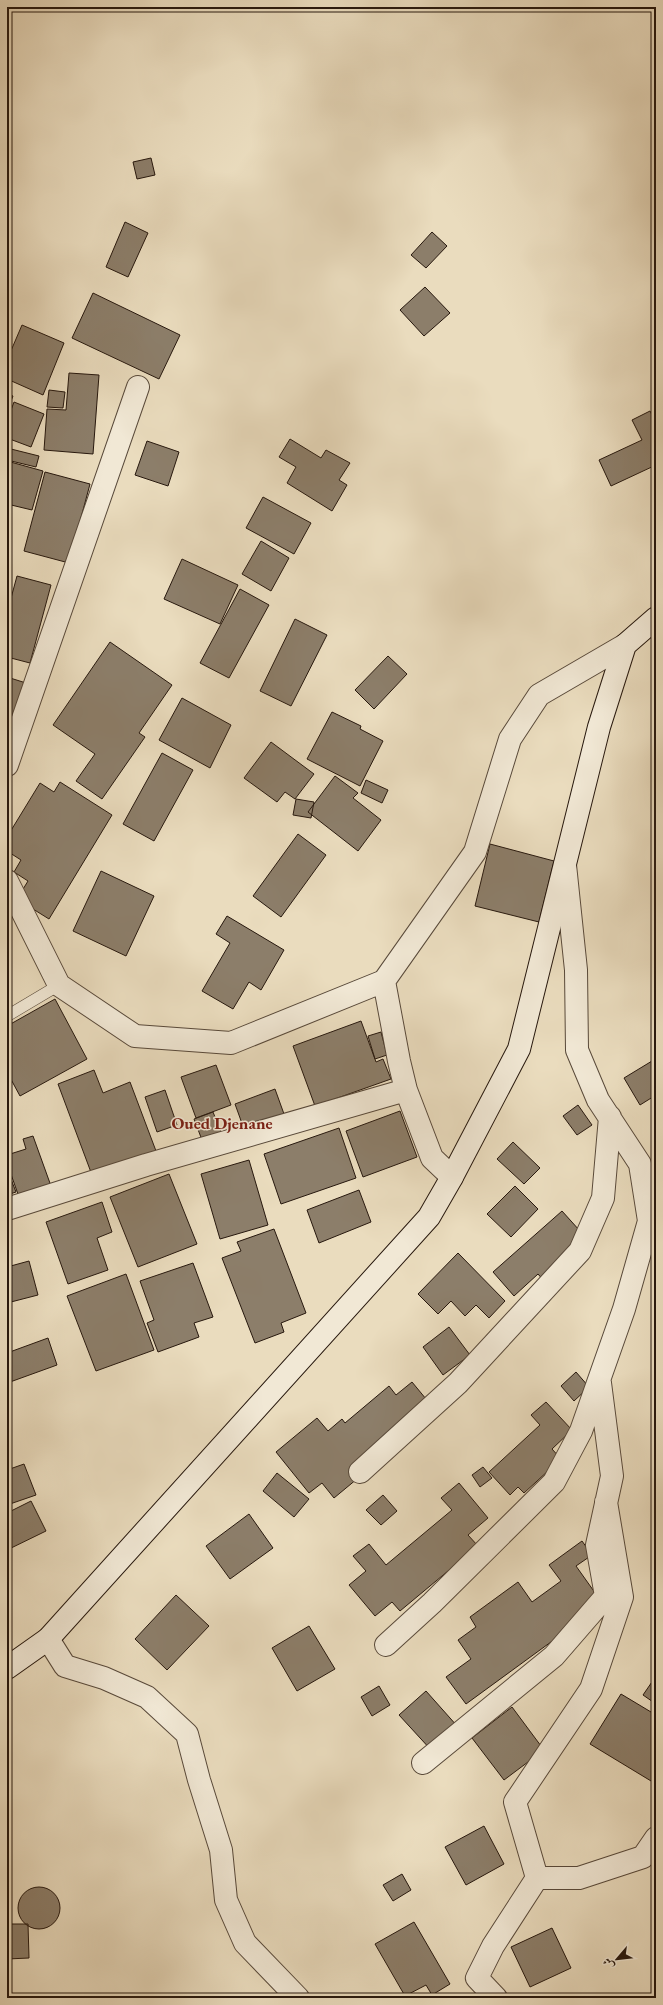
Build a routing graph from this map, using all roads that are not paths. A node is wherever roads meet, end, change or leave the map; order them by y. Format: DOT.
graph roads {
  1 [pos="138,387"];
  2 [pos="656,618"];
  3 [pos="625,645"];
  4 [pos="7,765"];
  5 [pos="565,861"];
  6 [pos="7,881"];
  7 [pos="384,981"];
  8 [pos="59,985"];
  9 [pos="7,1016"];
  10 [pos="406,1090"];
  11 [pos="610,1117"];
  12 [pos="452,1177"];
  13 [pos="7,1210"];
  14 [pos="600,1376"];
  15 [pos="360,1472"];
  16 [pos="606,1502"];
  17 [pos="48,1639"];
  18 [pos="386,1645"];
  19 [pos="7,1668"];
  20 [pos="423,1763"];
  21 [pos="656,1838"];
  22 [pos="537,1878"];
  23 [pos="298,1998"];
  24 [pos="496,1998"];
  1 -- 4 [label="street"];
  2 -- 3 [label="street"];
  3 -- 5 [label="street"];
  3 -- 7 [label="street"];
  5 -- 11 [label="street"];
  5 -- 12 [label="street"];
  6 -- 8 [label="street"];
  7 -- 8 [label="street"];
  7 -- 10 [label="street"];
  8 -- 9 [label="lane"];
  10 -- 12 [label="street"];
  10 -- 13 [label="street"];
  11 -- 14 [label="street"];
  11 -- 15 [label="street"];
  12 -- 17 [label="street"];
  14 -- 16 [label="street"];
  14 -- 18 [label="street"];
  16 -- 20 [label="street"];
  16 -- 22 [label="street"];
  17 -- 19 [label="street"];
  17 -- 23 [label="street"];
  21 -- 22 [label="street"];
  22 -- 24 [label="street"];
}
